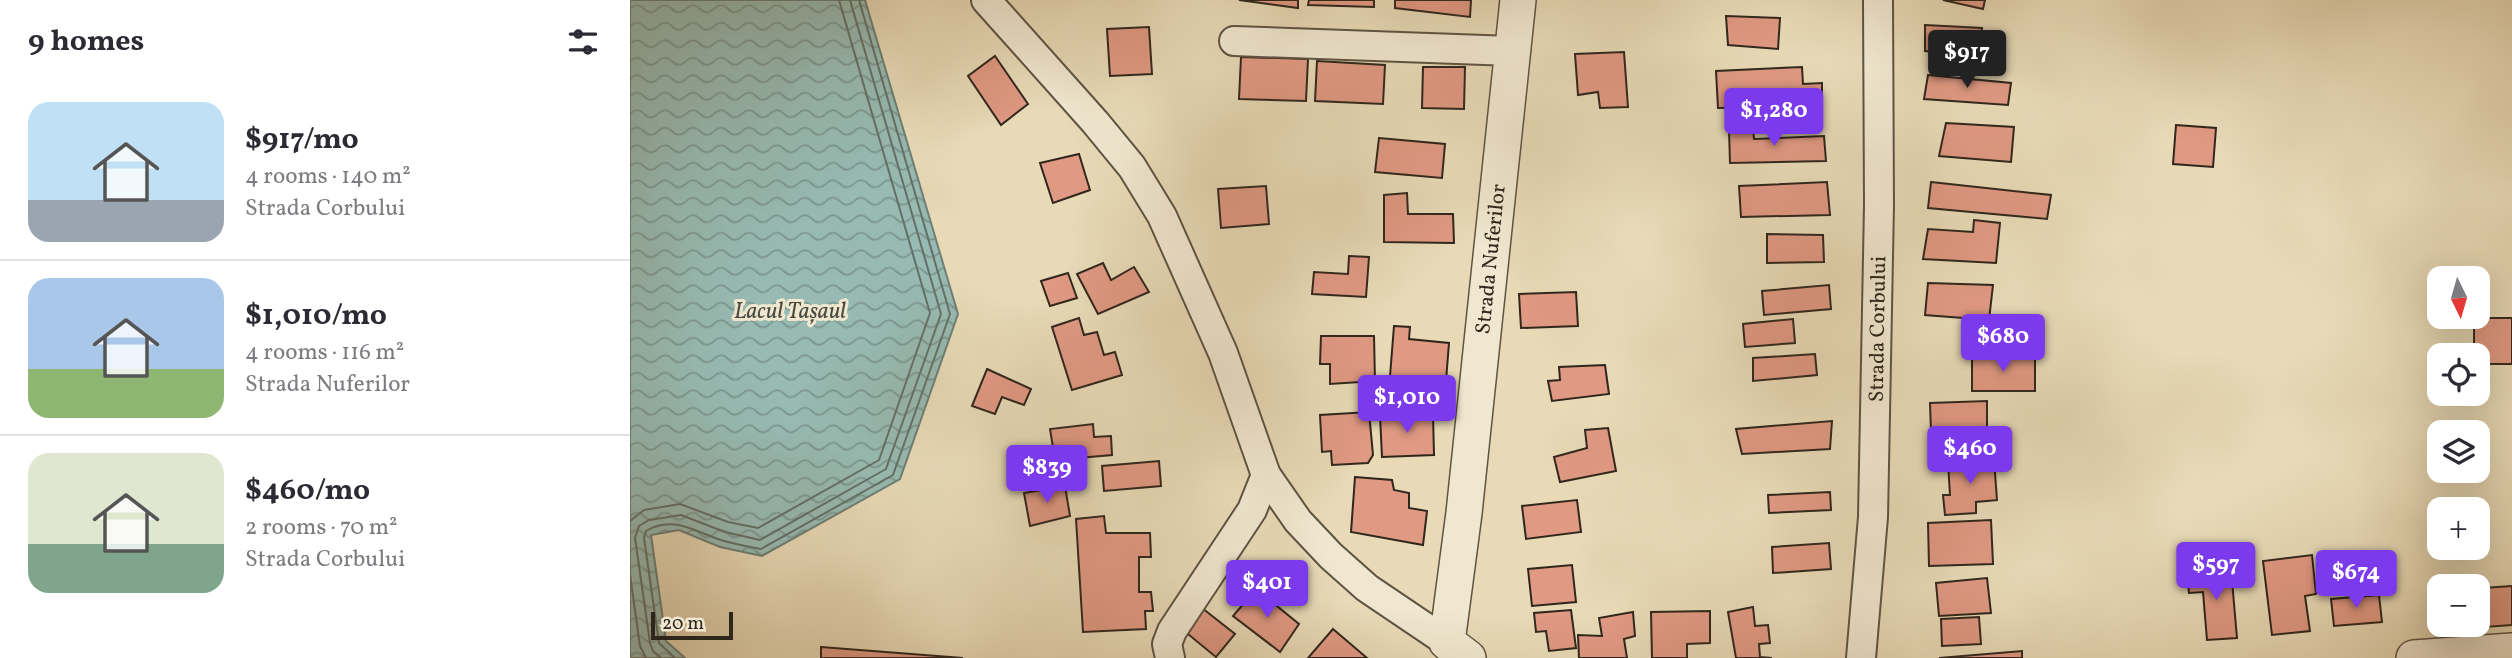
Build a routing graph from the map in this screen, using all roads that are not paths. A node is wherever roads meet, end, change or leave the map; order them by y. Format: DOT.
graph roads {
  1 [pos="986,0"];
  2 [pos="1518,0"];
  3 [pos="1878,0"];
  4 [pos="1234,41"];
  5 [pos="1512,51"];
  6 [pos="1266,475"];
  7 [pos="1458,650"];
  8 [pos="2512,651"];
  9 [pos="1170,658"];
  10 [pos="1861,658"];
  11 [pos="2416,658"];
  1 -- 6 [label="street"];
  2 -- 5 [label="street, Strada Nuferilor"];
  3 -- 10 [label="street, Strada Corbului"];
  4 -- 5 [label="street"];
  5 -- 7 [label="street, Strada Nuferilor"];
  6 -- 7 [label="street"];
  6 -- 9 [label="street"];
  8 -- 11 [label="street"];
}
